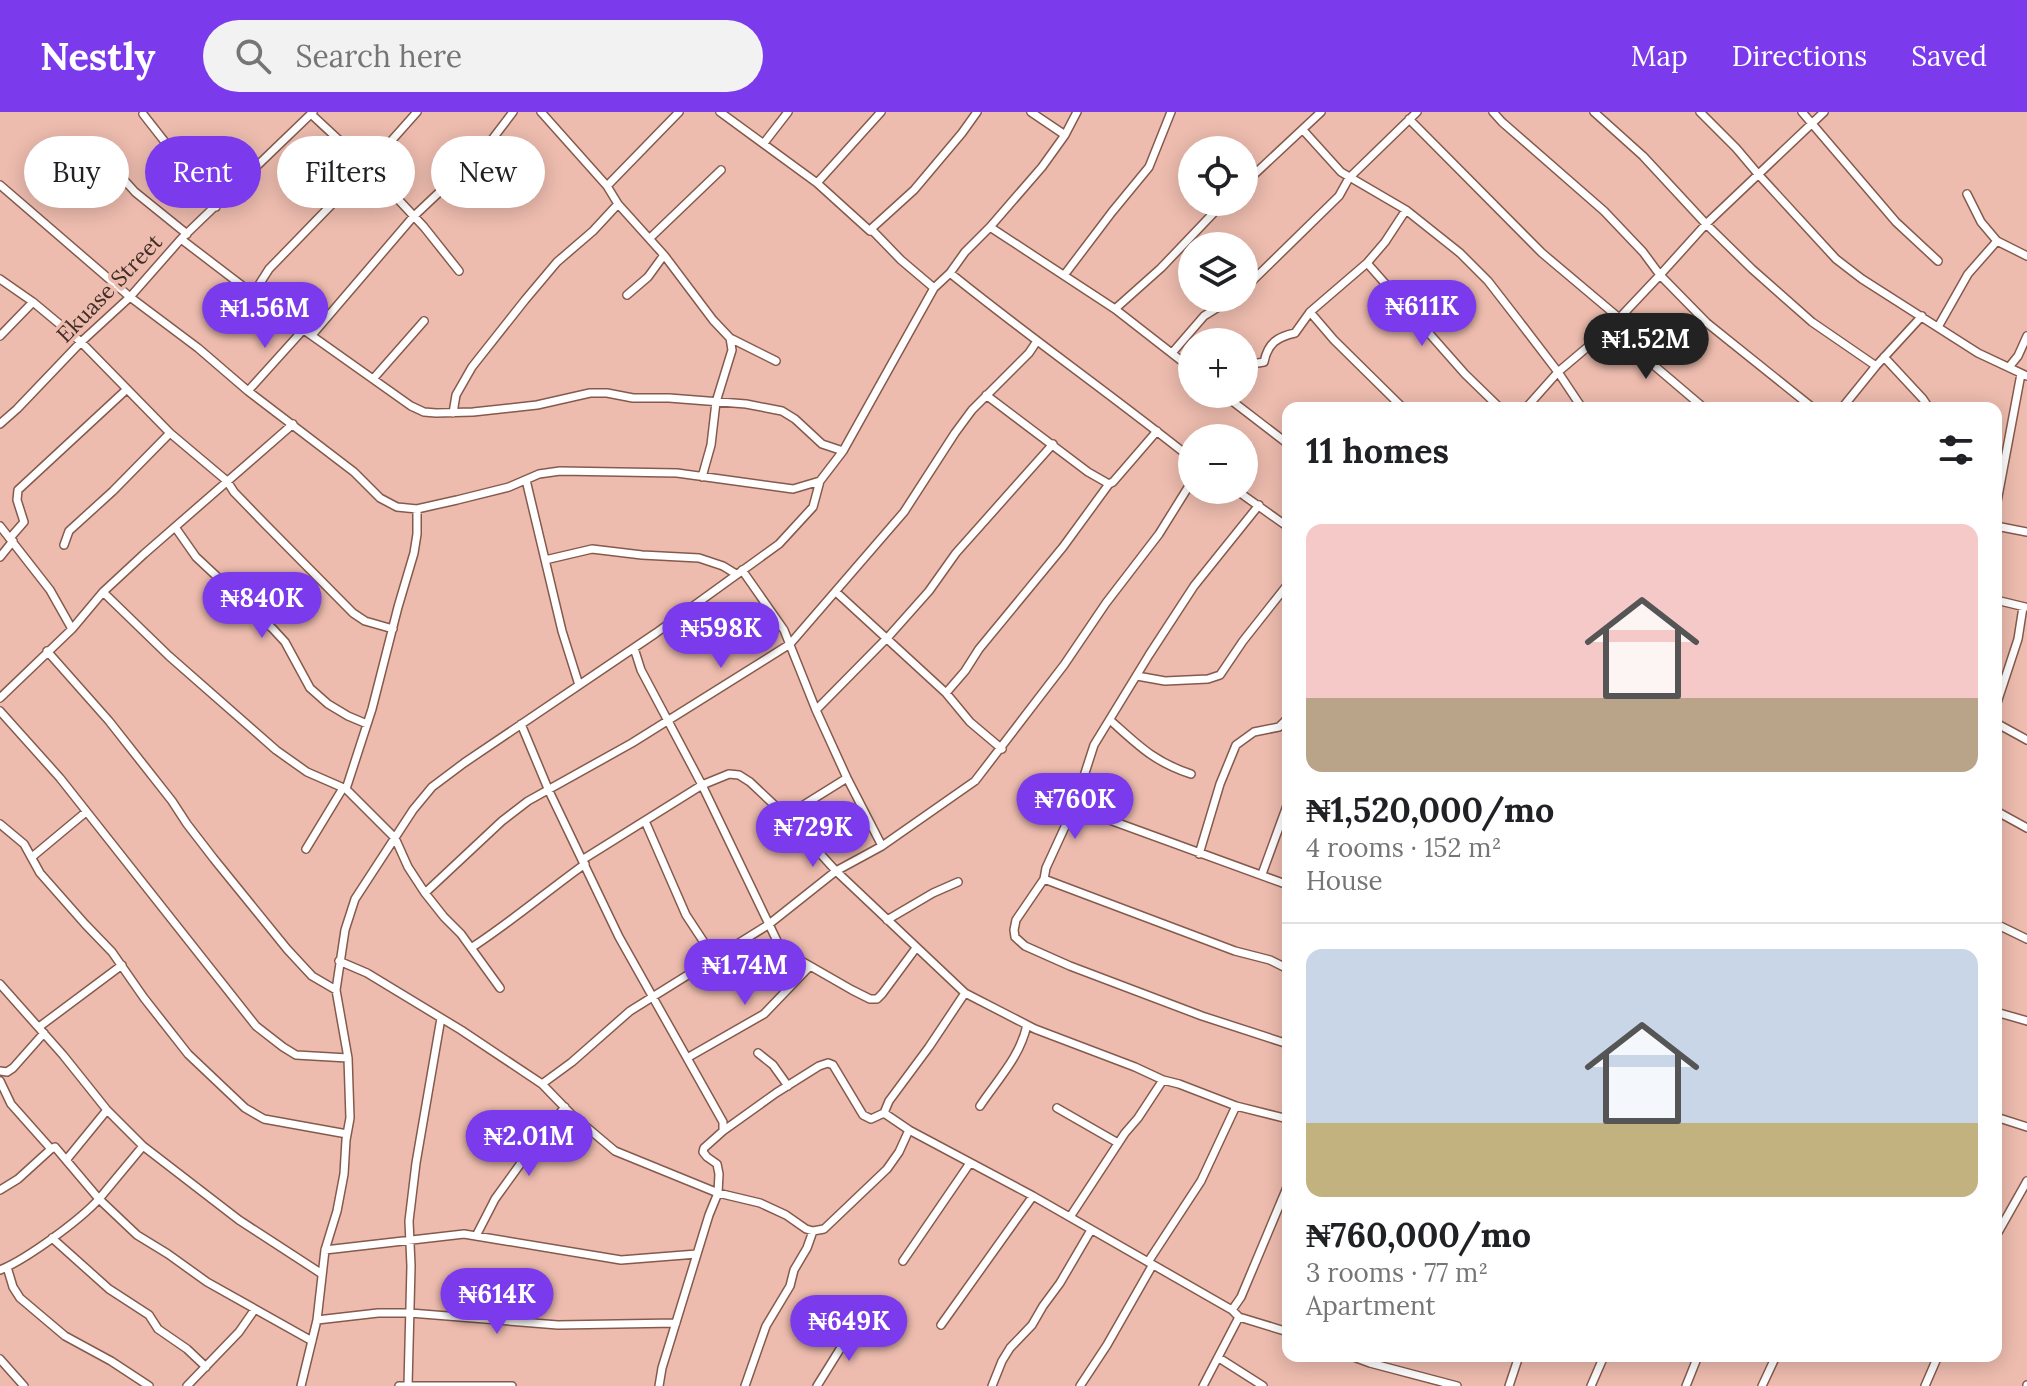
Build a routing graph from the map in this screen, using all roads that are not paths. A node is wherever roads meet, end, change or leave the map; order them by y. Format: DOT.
graph roads {
  1 [pos="417,112"];
  2 [pos="513,112"];
  3 [pos="541,112"];
  4 [pos="679,112"];
  5 [pos="720,112"];
  6 [pos="788,112"];
  7 [pos="881,112"];
  8 [pos="977,112"];
  9 [pos="1031,112"];
  10 [pos="1077,112"];
  11 [pos="1171,112"];
  12 [pos="1321,112"];
  13 [pos="1417,112"];
  14 [pos="1493,112"];
  15 [pos="1594,112"];
  16 [pos="1700,112"];
  17 [pos="1802,112"];
  18 [pos="1824,112"];
  19 [pos="312,113"];
  20 [pos="143,114"];
  21 [pos="1409,119"];
  22 [pos="1812,121"];
  23 [pos="1303,130"];
  24 [pos="1065,135"];
  25 [pos="160,136"];
  26 [pos="336,136"];
  27 [pos="394,136"];
  28 [pos="764,143"];
  29 [pos="261,163"];
  30 [pos="721,170"];
  31 [pos="1258,171"];
  32 [pos="1758,174"];
  33 [pos="1349,178"];
  34 [pos="817,183"];
  35 [pos="129,185"];
  36 [pos="607,186"];
  37 [pos="1,189"];
  38 [pos="1967,194"];
  39 [pos="618,204"];
  40 [pos="215,208"];
  41 [pos="328,208"];
  42 [pos="405,208"];
  43 [pos="1406,210"];
  44 [pos="1211,216"];
  45 [pos="413,217"];
  46 [pos="1706,224"];
  47 [pos="990,227"];
  48 [pos="871,229"];
  49 [pos="184,236"];
  50 [pos="650,238"];
  51 [pos="1997,241"];
  52 [pos="664,255"];
  53 [pos="2027,256"];
  54 [pos="1938,261"];
  55 [pos="1367,263"];
  56 [pos="459,271"];
  57 [pos="950,273"];
  58 [pos="1065,274"];
  59 [pos="1258,275"];
  60 [pos="1660,275"];
  61 [pos="0,279"];
  62 [pos="934,288"];
  63 [pos="253,294"];
  64 [pos="627,295"];
  65 [pos="130,297"];
  66 [pos="33,302"];
  67 [pos="1115,309"];
  68 [pos="1210,312"];
  69 [pos="1310,312"];
  70 [pos="1922,316"];
  71 [pos="1618,317"];
  72 [pos="424,321"];
  73 [pos="1938,327"];
  74 [pos="1610,328"];
  75 [pos="304,329"];
  76 [pos="312,335"];
  77 [pos="0,336"];
  78 [pos="2027,336"];
  79 [pos="730,338"];
  80 [pos="1037,341"];
  81 [pos="81,342"];
  82 [pos="1172,353"];
  83 [pos="1884,357"];
  84 [pos="1178,358"];
  85 [pos="776,361"];
  86 [pos="1258,363"];
  87 [pos="1876,366"];
  88 [pos="2009,367"];
  89 [pos="1558,372"];
  90 [pos="2024,375"];
  91 [pos="373,379"];
  92 [pos="126,390"];
  93 [pos="248,391"];
  94 [pos="986,395"];
  95 [pos="716,402"];
  96 [pos="1397,402"];
  97 [pos="1494,402"];
  98 [pos="1531,402"];
  99 [pos="1578,402"];
  100 [pos="1697,402"];
  101 [pos="1806,402"];
  102 [pos="1847,402"];
  103 [pos="1925,402"];
  104 [pos="1243,408"];
  105 [pos="453,413"];
  106 [pos="0,424"];
  107 [pos="293,424"];
  108 [pos="1157,431"];
  109 [pos="170,433"];
  110 [pos="1282,439"];
  111 [pos="1053,444"];
  112 [pos="1178,448"];
  113 [pos="843,451"];
  114 [pos="702,477"];
  115 [pos="2002,479"];
  116 [pos="526,480"];
  117 [pos="227,481"];
  118 [pos="820,481"];
  119 [pos="1109,484"];
  120 [pos="1178,503"];
  121 [pos="1259,505"];
  122 [pos="417,509"];
  123 [pos="1282,522"];
  124 [pos="0,526"];
  125 [pos="175,527"];
  126 [pos="2002,527"];
  127 [pos="2027,532"];
  128 [pos="11,540"];
  129 [pos="64,545"];
  130 [pos="0,557"];
  131 [pos="545,560"];
  132 [pos="739,572"];
  133 [pos="103,592"];
  134 [pos="836,592"];
  135 [pos="1282,592"];
  136 [pos="2002,601"];
  137 [pos="2025,607"];
  138 [pos="72,629"];
  139 [pos="393,629"];
  140 [pos="885,639"];
  141 [pos="790,644"];
  142 [pos="634,648"];
  143 [pos="47,651"];
  144 [pos="1137,676"];
  145 [pos="579,685"];
  146 [pos="2002,688"];
  147 [pos="946,693"];
  148 [pos="0,698"];
  149 [pos="816,710"];
  150 [pos="0,711"];
  151 [pos="667,720"];
  152 [pos="1110,720"];
  153 [pos="367,724"];
  154 [pos="521,724"];
  155 [pos="1282,724"];
  156 [pos="2002,726"];
  157 [pos="2027,740"];
  158 [pos="1002,749"];
  159 [pos="1191,774"];
  160 [pos="847,778"];
  161 [pos="702,785"];
  162 [pos="344,788"];
  163 [pos="549,791"];
  164 [pos="1074,807"];
  165 [pos="86,812"];
  166 [pos="2002,814"];
  167 [pos="786,816"];
  168 [pos="1282,819"];
  169 [pos="645,821"];
  170 [pos="0,824"];
  171 [pos="2027,828"];
  172 [pos="395,838"];
  173 [pos="882,846"];
  174 [pos="306,849"];
  175 [pos="1199,854"];
  176 [pos="32,857"];
  177 [pos="584,862"];
  178 [pos="836,871"];
  179 [pos="1262,874"];
  180 [pos="1044,879"];
  181 [pos="958,882"];
  182 [pos="1282,882"];
  183 [pos="425,893"];
  184 [pos="887,920"];
  185 [pos="768,925"];
  186 [pos="2002,927"];
  187 [pos="2027,939"];
  188 [pos="471,948"];
  189 [pos="916,948"];
  190 [pos="715,959"];
  191 [pos="339,961"];
  192 [pos="122,965"];
  193 [pos="810,966"];
  194 [pos="1282,966"];
  195 [pos="0,985"];
  196 [pos="500,988"];
  197 [pos="336,990"];
  198 [pos="965,993"];
  199 [pos="652,997"];
  200 [pos="2002,1014"];
  201 [pos="441,1018"];
  202 [pos="2027,1021"];
  203 [pos="1027,1025"];
  204 [pos="41,1030"];
  205 [pos="1282,1042"];
  206 [pos="758,1053"];
  207 [pos="348,1058"];
  208 [pos="687,1058"];
  209 [pos="0,1071"];
  210 [pos="1163,1080"];
  211 [pos="0,1081"];
  212 [pos="542,1084"];
  213 [pos="788,1086"];
  214 [pos="11,1104"];
  215 [pos="980,1106"];
  216 [pos="1236,1106"];
  217 [pos="565,1107"];
  218 [pos="1057,1108"];
  219 [pos="0,1109"];
  220 [pos="107,1110"];
  221 [pos="884,1113"];
  222 [pos="1282,1118"];
  223 [pos="2002,1119"];
  224 [pos="2027,1127"];
  225 [pos="909,1130"];
  226 [pos="723,1131"];
  227 [pos="347,1134"];
  228 [pos="1118,1143"];
  229 [pos="143,1146"];
  230 [pos="51,1149"];
  231 [pos="67,1159"];
  232 [pos="970,1163"];
  233 [pos="2027,1181"];
  234 [pos="0,1190"];
  235 [pos="718,1193"];
  236 [pos="1033,1196"];
  237 [pos="99,1199"];
  238 [pos="1282,1199"];
  239 [pos="1070,1217"];
  240 [pos="2002,1225"];
  241 [pos="1091,1230"];
  242 [pos="813,1231"];
  243 [pos="476,1236"];
  244 [pos="52,1238"];
  245 [pos="410,1240"];
  246 [pos="325,1250"];
  247 [pos="697,1254"];
  248 [pos="903,1261"];
  249 [pos="1150,1264"];
  250 [pos="4,1269"];
  251 [pos="322,1274"];
  252 [pos="255,1309"];
  253 [pos="1232,1310"];
  254 [pos="410,1313"];
  255 [pos="1239,1317"];
  256 [pos="317,1320"];
  257 [pos="676,1323"];
  258 [pos="855,1325"];
  259 [pos="941,1325"];
  260 [pos="1282,1330"];
  261 [pos="312,1341"];
  262 [pos="1219,1358"];
  263 [pos="0,1359"];
  264 [pos="1378,1362"];
  265 [pos="1517,1362"];
  266 [pos="1601,1362"];
  267 [pos="1696,1362"];
  268 [pos="1773,1362"];
  269 [pos="1935,1362"];
  270 [pos="206,1367"];
  271 [pos="302,1383"];
  272 [pos="24,1386"];
  273 [pos="149,1386"];
  274 [pos="187,1386"];
  275 [pos="313,1386"];
  276 [pos="405,1386"];
  277 [pos="512,1386"];
  278 [pos="659,1386"];
  279 [pos="745,1386"];
  280 [pos="817,1386"];
  281 [pos="992,1386"];
  282 [pos="1080,1386"];
  283 [pos="1203,1386"];
  284 [pos="1263,1386"];
  285 [pos="1457,1386"];
  286 [pos="1509,1386"];
  287 [pos="1591,1386"];
  288 [pos="1686,1386"];
  289 [pos="1762,1386"];
  290 [pos="1925,1386"];
  1 -- 27 [label="street"];
  2 -- 45 [label="street"];
  3 -- 36 [label="street"];
  4 -- 36 [label="street"];
  5 -- 28 [label="street"];
  6 -- 28 [label="street"];
  7 -- 34 [label="street"];
  8 -- 48 [label="street"];
  9 -- 24 [label="street"];
  10 -- 24 [label="street"];
  11 -- 58 [label="street"];
  12 -- 23 [label="street"];
  13 -- 21 [label="street"];
  14 -- 60 [label="street"];
  15 -- 46 [label="street"];
  16 -- 32 [label="street"];
  17 -- 22 [label="street"];
  18 -- 22 [label="street"];
  19 -- 26 [label="street"];
  19 -- 29 [label="street, Ekuase Street"];
  20 -- 25 [label="street"];
  21 -- 33 [label="street"];
  21 -- 71 [label="street"];
  22 -- 32 [label="street"];
  22 -- 54 [label="street"];
  23 -- 31 [label="street"];
  23 -- 33 [label="street"];
  24 -- 47 [label="street"];
  28 -- 34 [label="street"];
  30 -- 50 [label="street"];
  32 -- 46 [label="street"];
  32 -- 70 [label="street"];
  33 -- 43 [label="street"];
  33 -- 59 [label="street"];
  34 -- 48 [label="street"];
  35 -- 49 [label="street"];
  36 -- 39 [label="street"];
  37 -- 65 [label="street"];
  38 -- 51 [label="street"];
  39 -- 50 [label="street"];
  39 -- 105 [label="street"];
  40 -- 49 [label="street, Ekuase Street"];
  41 -- 63 [label="street"];
  42 -- 45 [label="street"];
  43 -- 55 [label="street"];
  43 -- 89 [label="street"];
  44 -- 67 [label="street"];
  45 -- 56 [label="street"];
  45 -- 76 [label="street"];
  46 -- 60 [label="street"];
  46 -- 87 [label="street"];
  47 -- 57 [label="street"];
  47 -- 58 [label="street"];
  48 -- 62 [label="street"];
  49 -- 63 [label="street"];
  49 -- 65 [label="street, Ekuase Street"];
  50 -- 52 [label="street"];
  51 -- 53 [label="street"];
  51 -- 73 [label="street"];
  52 -- 64 [label="street"];
  52 -- 79 [label="street"];
  55 -- 69 [label="street"];
  55 -- 97 [label="street"];
  57 -- 62 [label="street"];
  57 -- 80 [label="street"];
  58 -- 67 [label="street"];
  60 -- 71 [label="street"];
  60 -- 101 [label="street"];
  61 -- 66 [label="street"];
  62 -- 113 [label="street"];
  63 -- 75 [label="street"];
  65 -- 81 [label="street, Ekuase Street"];
  65 -- 93 [label="street"];
  66 -- 77 [label="street"];
  66 -- 81 [label="street"];
  67 -- 82 [label="street"];
  68 -- 82 [label="street"];
  69 -- 86 [label="street"];
  69 -- 96 [label="street"];
  70 -- 73 [label="street"];
  70 -- 83 [label="street"];
  71 -- 74 [label="street"];
  72 -- 91 [label="street"];
  73 -- 88 [label="street"];
  74 -- 89 [label="street"];
  74 -- 100 [label="street"];
  75 -- 76 [label="street"];
  75 -- 93 [label="street"];
  76 -- 91 [label="street"];
  78 -- 88 [label="street"];
  79 -- 85 [label="street"];
  79 -- 95 [label="street"];
  80 -- 94 [label="street"];
  80 -- 108 [label="street"];
  81 -- 92 [label="street"];
  81 -- 106 [label="street, Ekuase Street"];
  82 -- 84 [label="street"];
  83 -- 87 [label="street"];
  83 -- 103 [label="street"];
  87 -- 102 [label="street"];
  88 -- 90 [label="street"];
  89 -- 98 [label="street"];
  89 -- 99 [label="street"];
  90 -- 115 [label="street"];
  91 -- 105 [label="street"];
  92 -- 109 [label="street"];
  92 -- 128 [label="street"];
  93 -- 107 [label="street"];
  94 -- 111 [label="street"];
  94 -- 134 [label="street"];
  95 -- 105 [label="street"];
  95 -- 113 [label="street"];
  95 -- 114 [label="street"];
  104 -- 110 [label="street"];
  107 -- 117 [label="street"];
  107 -- 122 [label="street"];
  108 -- 112 [label="street"];
  108 -- 119 [label="street"];
  109 -- 117 [label="street"];
  109 -- 129 [label="street"];
  111 -- 119 [label="street"];
  111 -- 140 [label="street"];
  113 -- 118 [label="street"];
  114 -- 116 [label="street"];
  114 -- 118 [label="street"];
  116 -- 122 [label="street"];
  116 -- 131 [label="street"];
  117 -- 125 [label="street"];
  117 -- 139 [label="street"];
  118 -- 132 [label="street"];
  119 -- 147 [label="street"];
  120 -- 158 [label="street"];
  121 -- 123 [label="street"];
  121 -- 144 [label="street"];
  122 -- 139 [label="street"];
  124 -- 128 [label="street"];
  125 -- 133 [label="street"];
  125 -- 153 [label="street"];
  126 -- 127 [label="street"];
  128 -- 130 [label="street"];
  128 -- 138 [label="street"];
  131 -- 132 [label="street"];
  131 -- 145 [label="street"];
  132 -- 141 [label="street"];
  132 -- 142 [label="street"];
  133 -- 138 [label="street"];
  133 -- 162 [label="street"];
  134 -- 140 [label="street"];
  134 -- 141 [label="street"];
  135 -- 144 [label="street"];
  136 -- 137 [label="street"];
  137 -- 146 [label="street"];
  138 -- 143 [label="street"];
  139 -- 153 [label="street"];
  140 -- 147 [label="street"];
  140 -- 149 [label="street"];
  141 -- 149 [label="street"];
  141 -- 151 [label="street"];
  142 -- 145 [label="street"];
  142 -- 151 [label="street"];
  143 -- 148 [label="street"];
  143 -- 197 [label="street"];
  144 -- 152 [label="street"];
  145 -- 154 [label="street"];
  147 -- 158 [label="street"];
  149 -- 160 [label="street"];
  150 -- 165 [label="street"];
  151 -- 161 [label="street"];
  151 -- 163 [label="street"];
  152 -- 159 [label="street"];
  152 -- 164 [label="street"];
  153 -- 162 [label="street"];
  154 -- 163 [label="street"];
  154 -- 172 [label="street"];
  155 -- 175 [label="street"];
  156 -- 157 [label="street"];
  158 -- 173 [label="street"];
  160 -- 167 [label="street"];
  160 -- 173 [label="street"];
  161 -- 167 [label="street"];
  161 -- 169 [label="street"];
  161 -- 185 [label="street"];
  162 -- 172 [label="street"];
  162 -- 174 [label="street"];
  163 -- 177 [label="street"];
  163 -- 183 [label="street"];
  164 -- 175 [label="street"];
  164 -- 180 [label="street"];
  165 -- 176 [label="street"];
  165 -- 207 [label="street"];
  166 -- 171 [label="street"];
  167 -- 178 [label="street"];
  168 -- 179 [label="street"];
  169 -- 177 [label="street"];
  169 -- 190 [label="street"];
  170 -- 176 [label="street"];
  172 -- 183 [label="street"];
  172 -- 191 [label="street"];
  173 -- 178 [label="street"];
  175 -- 179 [label="street"];
  176 -- 192 [label="street"];
  177 -- 188 [label="street"];
  177 -- 199 [label="street"];
  178 -- 184 [label="street"];
  178 -- 185 [label="street"];
  179 -- 182 [label="street"];
  180 -- 194 [label="street"];
  180 -- 205 [label="street"];
  181 -- 184 [label="street"];
  183 -- 188 [label="street"];
  184 -- 189 [label="street"];
  185 -- 190 [label="street"];
  185 -- 193 [label="street"];
  186 -- 187 [label="street"];
  188 -- 196 [label="street"];
  189 -- 193 [label="street"];
  189 -- 198 [label="street"];
  190 -- 199 [label="street"];
  191 -- 197 [label="street"];
  191 -- 201 [label="street"];
  192 -- 204 [label="street"];
  192 -- 227 [label="street"];
  193 -- 208 [label="street"];
  195 -- 204 [label="street"];
  197 -- 207 [label="street"];
  198 -- 203 [label="street"];
  198 -- 221 [label="street"];
  199 -- 208 [label="street"];
  199 -- 212 [label="street"];
  200 -- 202 [label="street"];
  201 -- 212 [label="street"];
  201 -- 245 [label="street"];
  203 -- 210 [label="street"];
  203 -- 215 [label="street"];
  204 -- 209 [label="street"];
  204 -- 220 [label="street"];
  206 -- 213 [label="street"];
  207 -- 227 [label="street"];
  208 -- 226 [label="street"];
  210 -- 216 [label="street"];
  210 -- 228 [label="street"];
  211 -- 214 [label="street"];
  212 -- 217 [label="street"];
  213 -- 221 [label="street"];
  213 -- 226 [label="street"];
  214 -- 219 [label="street"];
  214 -- 230 [label="street"];
  216 -- 222 [label="street"];
  216 -- 249 [label="street"];
  217 -- 235 [label="street"];
  217 -- 243 [label="street"];
  218 -- 228 [label="street"];
  220 -- 229 [label="street"];
  220 -- 231 [label="street"];
  221 -- 225 [label="street"];
  223 -- 224 [label="street"];
  225 -- 232 [label="street"];
  225 -- 242 [label="street"];
  226 -- 235 [label="street"];
  227 -- 246 [label="street"];
  228 -- 239 [label="street"];
  229 -- 237 [label="street"];
  229 -- 251 [label="street"];
  230 -- 231 [label="street"];
  230 -- 234 [label="street"];
  231 -- 237 [label="street"];
  232 -- 236 [label="street"];
  232 -- 248 [label="street"];
  233 -- 240 [label="street"];
  235 -- 242 [label="street"];
  235 -- 247 [label="street"];
  236 -- 239 [label="street"];
  236 -- 259 [label="street"];
  237 -- 244 [label="street"];
  237 -- 252 [label="street"];
  238 -- 253 [label="street"];
  239 -- 241 [label="street"];
  241 -- 249 [label="street"];
  241 -- 281 [label="street"];
  242 -- 279 [label="street"];
  243 -- 245 [label="street"];
  243 -- 247 [label="street"];
  244 -- 250 [label="street"];
  244 -- 270 [label="street"];
  245 -- 246 [label="street"];
  245 -- 254 [label="street"];
  246 -- 251 [label="street"];
  247 -- 257 [label="street"];
  249 -- 253 [label="street"];
  249 -- 282 [label="street"];
  250 -- 273 [label="street"];
  251 -- 256 [label="street"];
  252 -- 261 [label="street"];
  252 -- 270 [label="street"];
  253 -- 255 [label="street"];
  254 -- 256 [label="street"];
  254 -- 257 [label="street"];
  254 -- 276 [label="street"];
  255 -- 260 [label="street"];
  255 -- 262 [label="street"];
  256 -- 261 [label="street"];
  257 -- 278 [label="street"];
  258 -- 280 [label="street"];
  261 -- 271 [label="street"];
  262 -- 283 [label="street"];
  262 -- 284 [label="street"];
  263 -- 272 [label="street"];
  264 -- 285 [label="street"];
  265 -- 286 [label="street"];
  266 -- 287 [label="street"];
  267 -- 288 [label="street"];
  268 -- 289 [label="street"];
  269 -- 290 [label="street"];
  270 -- 274 [label="street"];
  271 -- 275 [label="street"];
  276 -- 277 [label="street"];
}
